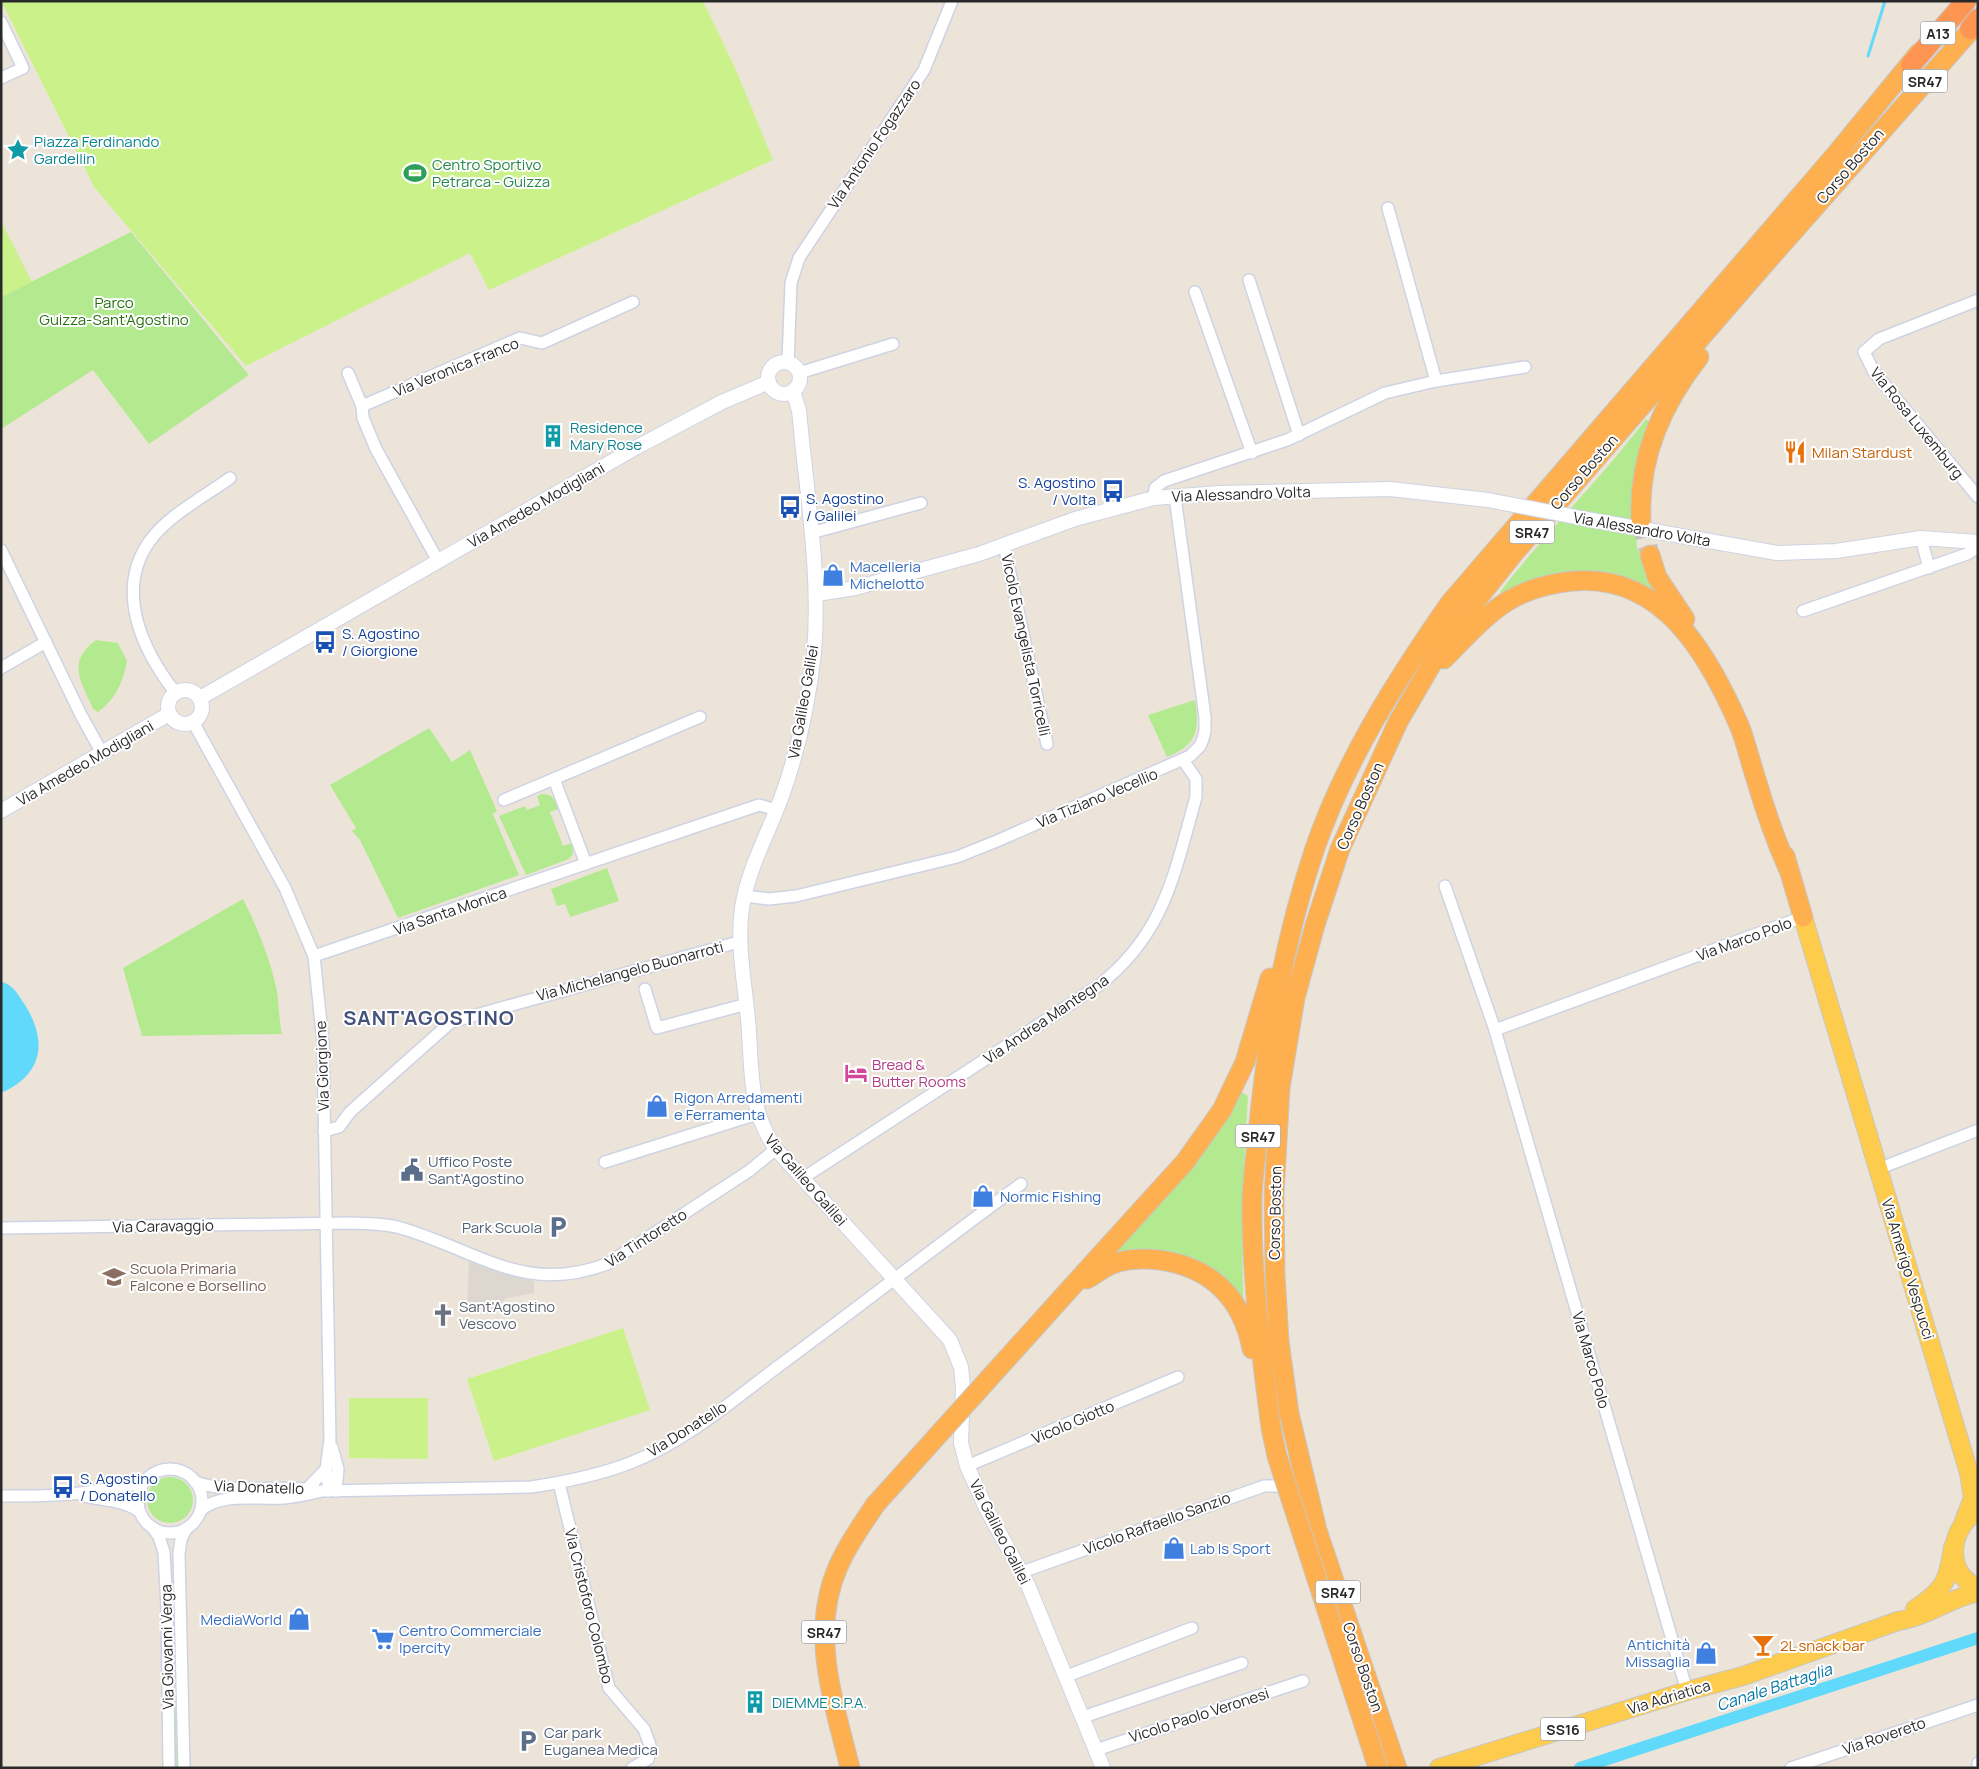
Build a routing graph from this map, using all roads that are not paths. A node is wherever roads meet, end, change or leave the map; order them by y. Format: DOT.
graph roads {
  1 [pos="952,1"];
  2 [pos="1956,1"];
  3 [pos="1966,1"];
  4 [pos="1,22"];
  5 [pos="1975,23"];
  6 [pos="1911,65"];
  7 [pos="1,78"];
  8 [pos="1388,208"];
  9 [pos="1762,267"];
  10 [pos="1249,280"];
  11 [pos="1195,292"];
  12 [pos="1978,300"];
  13 [pos="633,302"];
  14 [pos="893,344"];
  15 [pos="788,363"];
  16 [pos="1525,367"];
  17 [pos="348,373"];
  18 [pos="799,373"];
  19 [pos="1436,381"];
  20 [pos="769,382"];
  21 [pos="793,392"];
  22 [pos="362,406"];
  23 [pos="1298,435"];
  24 [pos="1252,452"];
  25 [pos="230,478"];
  26 [pos="1175,497"];
  27 [pos="1978,497"];
  28 [pos="1154,498"];
  29 [pos="921,503"];
  30 [pos="1641,519"];
  31 [pos="811,533"];
  32 [pos="1921,538"];
  33 [pos="1978,542"];
  34 [pos="1004,545"];
  35 [pos="1,550"];
  36 [pos="1650,555"];
  37 [pos="438,561"];
  38 [pos="1929,568"];
  39 [pos="817,594"];
  40 [pos="1803,612"];
  41 [pos="46,642"];
  42 [pos="1,668"];
  43 [pos="1418,686"];
  44 [pos="175,692"];
  45 [pos="200,698"];
  46 [pos="169,714"];
  47 [pos="700,717"];
  48 [pos="193,722"];
  49 [pos="1047,744"];
  50 [pos="102,754"];
  51 [pos="1183,760"];
  52 [pos="554,780"];
  53 [pos="504,800"];
  54 [pos="777,810"];
  55 [pos="1,811"];
  56 [pos="1315,850"];
  57 [pos="586,864"];
  58 [pos="1788,868"];
  59 [pos="1445,886"];
  60 [pos="745,896"];
  61 [pos="1803,917"];
  62 [pos="742,940"];
  63 [pos="314,956"];
  64 [pos="645,989"];
  65 [pos="747,1004"];
  66 [pos="1495,1030"];
  67 [pos="757,1114"];
  68 [pos="324,1130"];
  69 [pos="1978,1130"];
  70 [pos="776,1149"];
  71 [pos="604,1162"];
  72 [pos="1878,1168"];
  73 [pos="804,1178"];
  74 [pos="1021,1184"];
  75 [pos="326,1223"];
  76 [pos="1,1228"];
  77 [pos="895,1278"];
  78 [pos="1067,1292"];
  79 [pos="1178,1377"];
  80 [pos="1271,1428"];
  81 [pos="967,1466"];
  82 [pos="332,1469"];
  83 [pos="1974,1479"];
  84 [pos="144,1481"];
  85 [pos="195,1482"];
  86 [pos="559,1483"];
  87 [pos="1295,1486"];
  88 [pos="308,1489"];
  89 [pos="357,1490"];
  90 [pos="329,1491"];
  91 [pos="80,1495"];
  92 [pos="1,1496"];
  93 [pos="201,1510"];
  94 [pos="139,1511"];
  95 [pos="1971,1516"];
  96 [pos="153,1528"];
  97 [pos="186,1529"];
  98 [pos="1953,1547"];
  99 [pos="1022,1572"];
  100 [pos="1978,1588"];
  101 [pos="1978,1592"];
  102 [pos="1898,1621"];
  103 [pos="1192,1628"];
  104 [pos="1242,1663"];
  105 [pos="1067,1676"];
  106 [pos="1303,1681"];
  107 [pos="1687,1691"];
  108 [pos="1977,1708"];
  109 [pos="1083,1717"];
  110 [pos="1096,1750"];
  111 [pos="1978,1763"];
  112 [pos="169,1768"];
  113 [pos="184,1768"];
  114 [pos="632,1768"];
  115 [pos="850,1768"];
  116 [pos="1103,1768"];
  117 [pos="1378,1768"];
  118 [pos="1397,1768"];
  119 [pos="1439,1768"];
  120 [pos="1791,1768"];
  121 [pos="1978,1768"];
  1 -- 15 [label="street, Via Antonio Fogazzaro"];
  2 -- 6 [label="highway, Corso Boston"];
  3 -- 6 [label="highway, A13"];
  4 -- 7 [label="street"];
  5 -- 9 [label="highway, Corso Boston / SR47"];
  6 -- 56 [label="highway, Corso Boston / SR47"];
  8 -- 19 [label="street"];
  9 -- 30 [label="highway"];
  9 -- 43 [label="highway, Corso Boston / SR47"];
  10 -- 23 [label="street"];
  11 -- 24 [label="street"];
  12 -- 27 [label="street, Via Rosa Luxemburg"];
  13 -- 22 [label="street, Via Veronica Franco"];
  14 -- 18 [label="street"];
  15 -- 18 [label="street"];
  15 -- 20 [label="street"];
  16 -- 19 [label="street, Via Alessandro Volta"];
  17 -- 22 [label="street"];
  18 -- 21 [label="street"];
  19 -- 23 [label="street, Via Alessandro Volta"];
  20 -- 21 [label="street"];
  20 -- 37 [label="street, Via Amedeo Modigliani"];
  21 -- 31 [label="street, Via Galileo Galilei"];
  22 -- 37 [label="street"];
  23 -- 24 [label="street, Via Alessandro Volta"];
  24 -- 28 [label="street, Via Alessandro Volta"];
  25 -- 44 [label="street"];
  26 -- 28 [label="street, Via Alessandro Volta"];
  26 -- 32 [label="street, Via Alessandro Volta, bridge"];
  26 -- 51 [label="street, Via Tiziano Vecellio"];
  28 -- 34 [label="street, Via Alessandro Volta"];
  29 -- 31 [label="street"];
  31 -- 39 [label="street, Via Galileo Galilei"];
  32 -- 33 [label="street, Via Alessandro Volta"];
  32 -- 38 [label="street"];
  33 -- 38 [label="street, Via Alessandro Volta"];
  34 -- 39 [label="street, Via Alessandro Volta"];
  34 -- 49 [label="street, Vicolo Evangelista Torricelli"];
  35 -- 41 [label="street"];
  36 -- 58 [label="highway"];
  37 -- 45 [label="street, Via Amedeo Modigliani"];
  38 -- 40 [label="street, Via Alessandro Volta"];
  39 -- 54 [label="street, Via Galileo Galilei"];
  41 -- 42 [label="street"];
  41 -- 50 [label="street"];
  43 -- 58 [label="highway"];
  43 -- 118 [label="highway, Corso Boston / SR47"];
  44 -- 45 [label="street"];
  44 -- 46 [label="street, Via Amedeo Modigliani"];
  45 -- 48 [label="street"];
  46 -- 48 [label="street, Via Amedeo Modigliani"];
  46 -- 50 [label="street, Via Amedeo Modigliani"];
  47 -- 52 [label="street"];
  48 -- 63 [label="street, Via Giorgione"];
  50 -- 55 [label="street, Via Amedeo Modigliani"];
  51 -- 60 [label="street, Via Tiziano Vecellio"];
  51 -- 73 [label="street, Via Andrea Mantegna"];
  52 -- 53 [label="street"];
  52 -- 57 [label="street"];
  54 -- 57 [label="street, Via Santa Monica"];
  54 -- 60 [label="street, Via Galileo Galilei"];
  56 -- 78 [label="highway, SR47"];
  56 -- 80 [label="highway, Corso Boston / SR47"];
  57 -- 63 [label="street, Via Santa Monica"];
  58 -- 61 [label="highway"];
  59 -- 66 [label="street, Via Marco Polo"];
  60 -- 62 [label="street, Via Galileo Galilei"];
  61 -- 66 [label="street, Via Marco Polo"];
  61 -- 72 [label="main road, Via Marco Polo"];
  62 -- 65 [label="street, Via Galileo Galilei"];
  62 -- 68 [label="street, Via Michelangelo Buonarroti"];
  63 -- 68 [label="street, Via Giorgione"];
  64 -- 65 [label="street"];
  65 -- 67 [label="street, Via Galileo Galilei"];
  66 -- 107 [label="street, Via Marco Polo"];
  67 -- 70 [label="street, Via Galileo Galilei"];
  67 -- 71 [label="street"];
  68 -- 75 [label="street, Via Giorgione"];
  69 -- 72 [label="street"];
  70 -- 73 [label="street, Via Galileo Galilei"];
  70 -- 75 [label="street, Via Tintoretto"];
  72 -- 83 [label="main road, Via Amerigo Vespucci"];
  73 -- 77 [label="street, Via Galileo Galilei"];
  74 -- 77 [label="street"];
  75 -- 76 [label="street, Via Caravaggio"];
  75 -- 82 [label="street, Via Giorgione"];
  77 -- 81 [label="street, Via Galileo Galilei"];
  77 -- 86 [label="street, Via Donatello"];
  78 -- 80 [label="highway, SR47"];
  78 -- 115 [label="highway, SR47, bridge"];
  79 -- 81 [label="street, Vicolo Giotto"];
  80 -- 117 [label="highway, Corso Boston / SR47, bridge"];
  81 -- 99 [label="street, Via Galileo Galilei"];
  82 -- 88 [label="street"];
  82 -- 89 [label="street"];
  82 -- 90 [label="street, Via Giorgione"];
  83 -- 95 [label="main road, Via Amerigo Vespucci"];
  84 -- 85 [label="street, Via Donatello"];
  84 -- 91 [label="street, Via Donatello"];
  84 -- 94 [label="street"];
  85 -- 88 [label="street, Via Donatello"];
  85 -- 93 [label="street, Via Donatello"];
  86 -- 89 [label="street, Via Donatello"];
  86 -- 114 [label="street, Via Cristoforo Colombo"];
  87 -- 99 [label="street, Vicolo Raffaello Sanzio"];
  88 -- 90 [label="street, Via Donatello"];
  89 -- 90 [label="street, Via Donatello"];
  90 -- 93 [label="street, Via Donatello"];
  91 -- 92 [label="street, Via Donatello"];
  91 -- 94 [label="street, Via Donatello"];
  93 -- 97 [label="street, Via Donatello"];
  94 -- 96 [label="street, Via Donatello"];
  95 -- 98 [label="main road, SS16"];
  96 -- 97 [label="street"];
  96 -- 112 [label="street, Via Giovanni Verga"];
  97 -- 113 [label="street, Via Giovanni Verga"];
  98 -- 100 [label="main road"];
  98 -- 102 [label="main road, Via Adriatica / SS16"];
  99 -- 105 [label="street, Via Galileo Galilei"];
  101 -- 102 [label="main road, Via Adriatica / SS16"];
  102 -- 107 [label="main road, Via Adriatica / SS16"];
  103 -- 105 [label="street"];
  104 -- 109 [label="street"];
  105 -- 109 [label="street, Via Galileo Galilei"];
  106 -- 110 [label="street, Vicolo Paolo Veronesi"];
  107 -- 119 [label="main road, Via Adriatica / SS16"];
  108 -- 120 [label="street, Via Rovereto"];
  109 -- 110 [label="street, Via Galileo Galilei"];
  110 -- 116 [label="street, Via Galileo Galilei"];
  111 -- 121 [label="street"];
}
